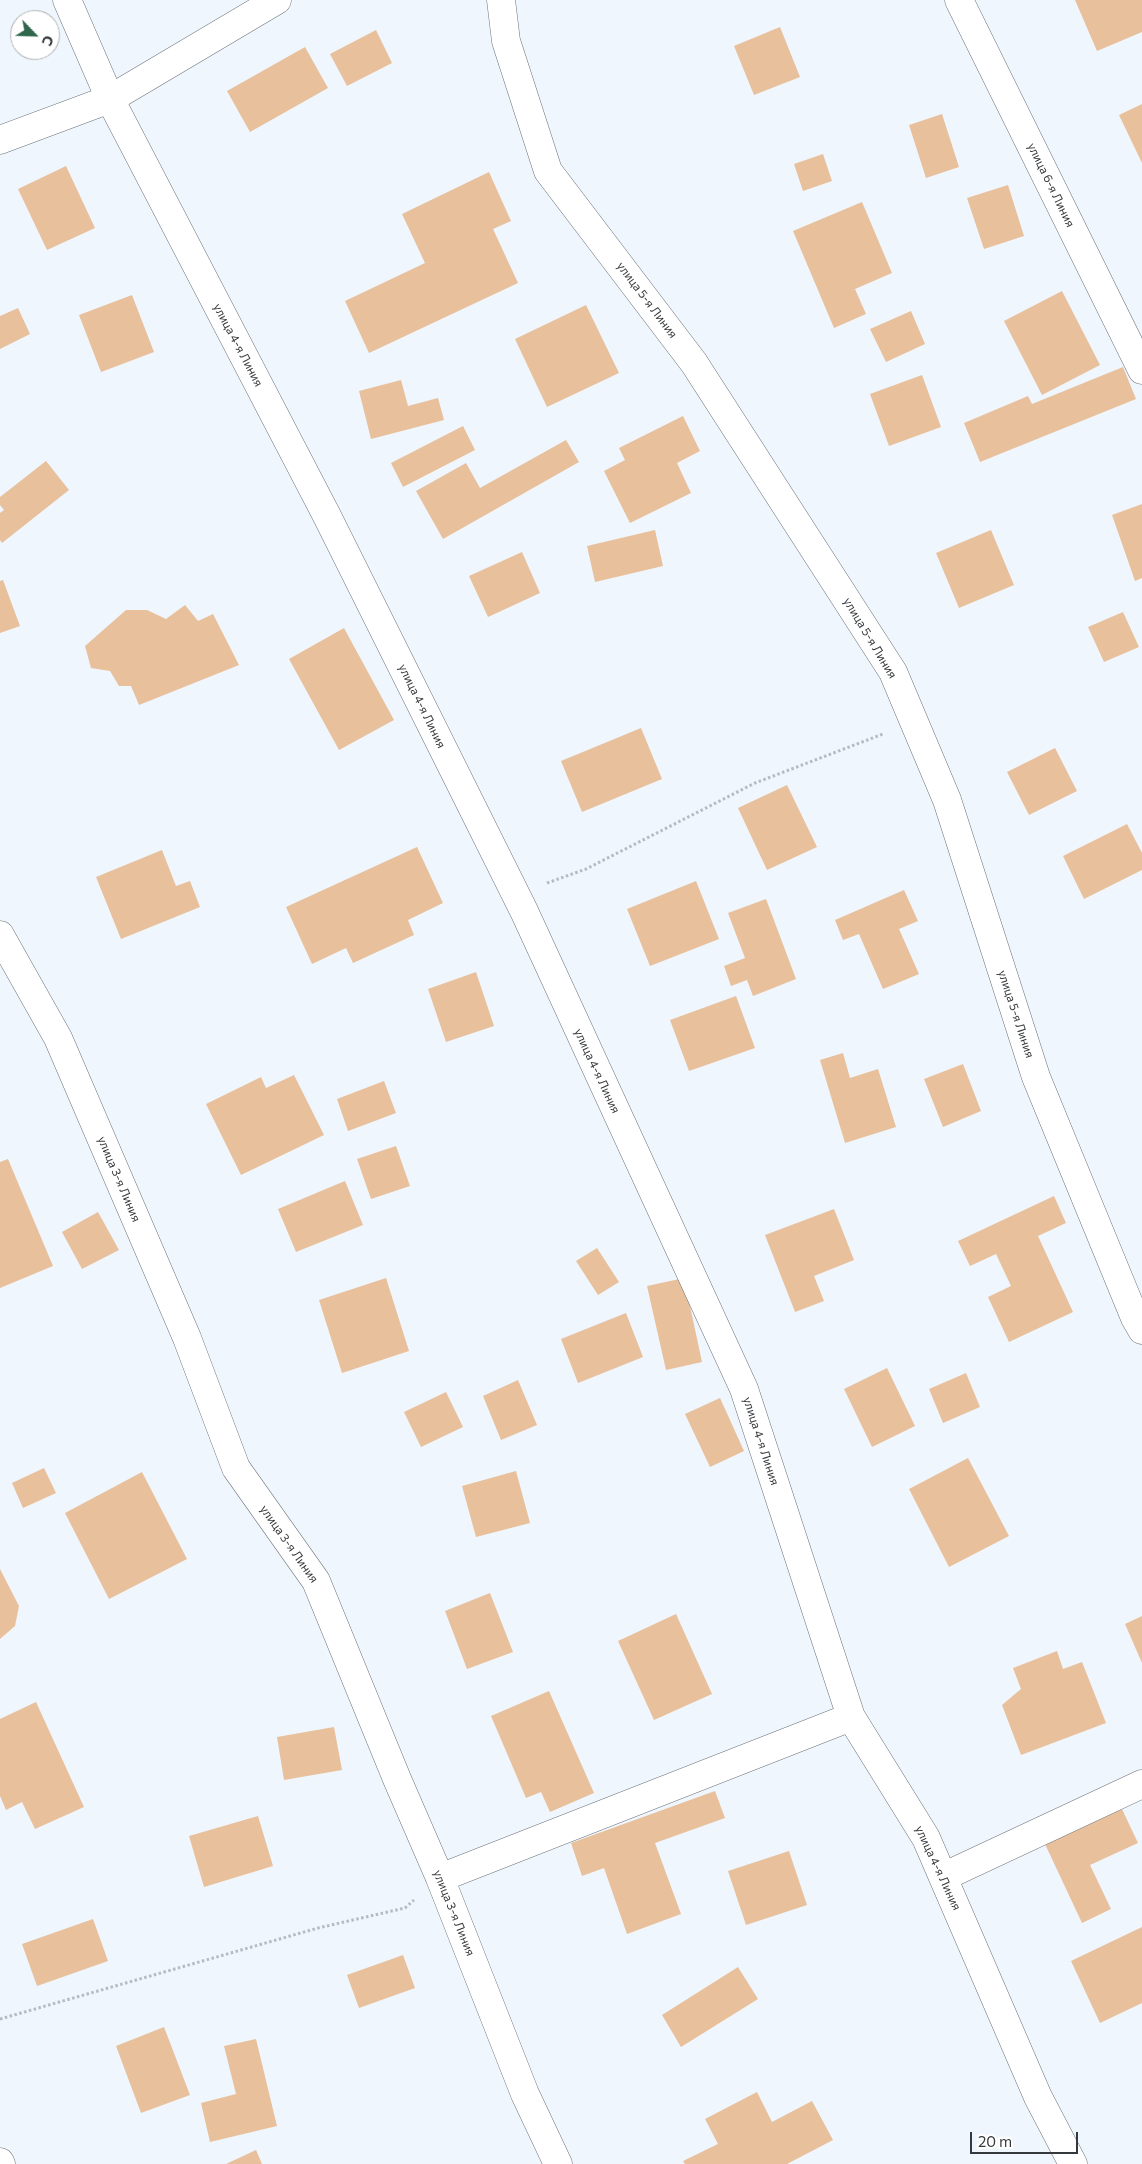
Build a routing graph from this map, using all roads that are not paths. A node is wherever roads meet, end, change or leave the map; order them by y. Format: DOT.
graph roads {
  1 [pos="67,0"];
  2 [pos="277,0"];
  3 [pos="501,0"];
  4 [pos="959,0"];
  5 [pos="110,99"];
  6 [pos="0,140"];
  7 [pos="1142,370"];
  8 [pos="0,935"];
  9 [pos="1142,1330"];
  10 [pos="851,1717"];
  11 [pos="1142,1784"];
  12 [pos="943,1877"];
  13 [pos="440,1878"];
  14 [pos="558,2164"];
  15 [pos="1073,2164"];
  1 -- 5 [label="street, улица 4-я Линия"];
  2 -- 5 [label="street"];
  3 -- 9 [label="street, улица 5-я Линия"];
  4 -- 7 [label="street, улица 6-я Линия"];
  5 -- 6 [label="street"];
  5 -- 10 [label="street, улица 4-я Линия"];
  8 -- 13 [label="street, улица 3-я Линия"];
  10 -- 12 [label="street, улица 4-я Линия"];
  10 -- 13 [label="street"];
  11 -- 12 [label="street"];
  12 -- 15 [label="street, улица 4-я Линия"];
  13 -- 14 [label="street, улица 3-я Линия"];
}
